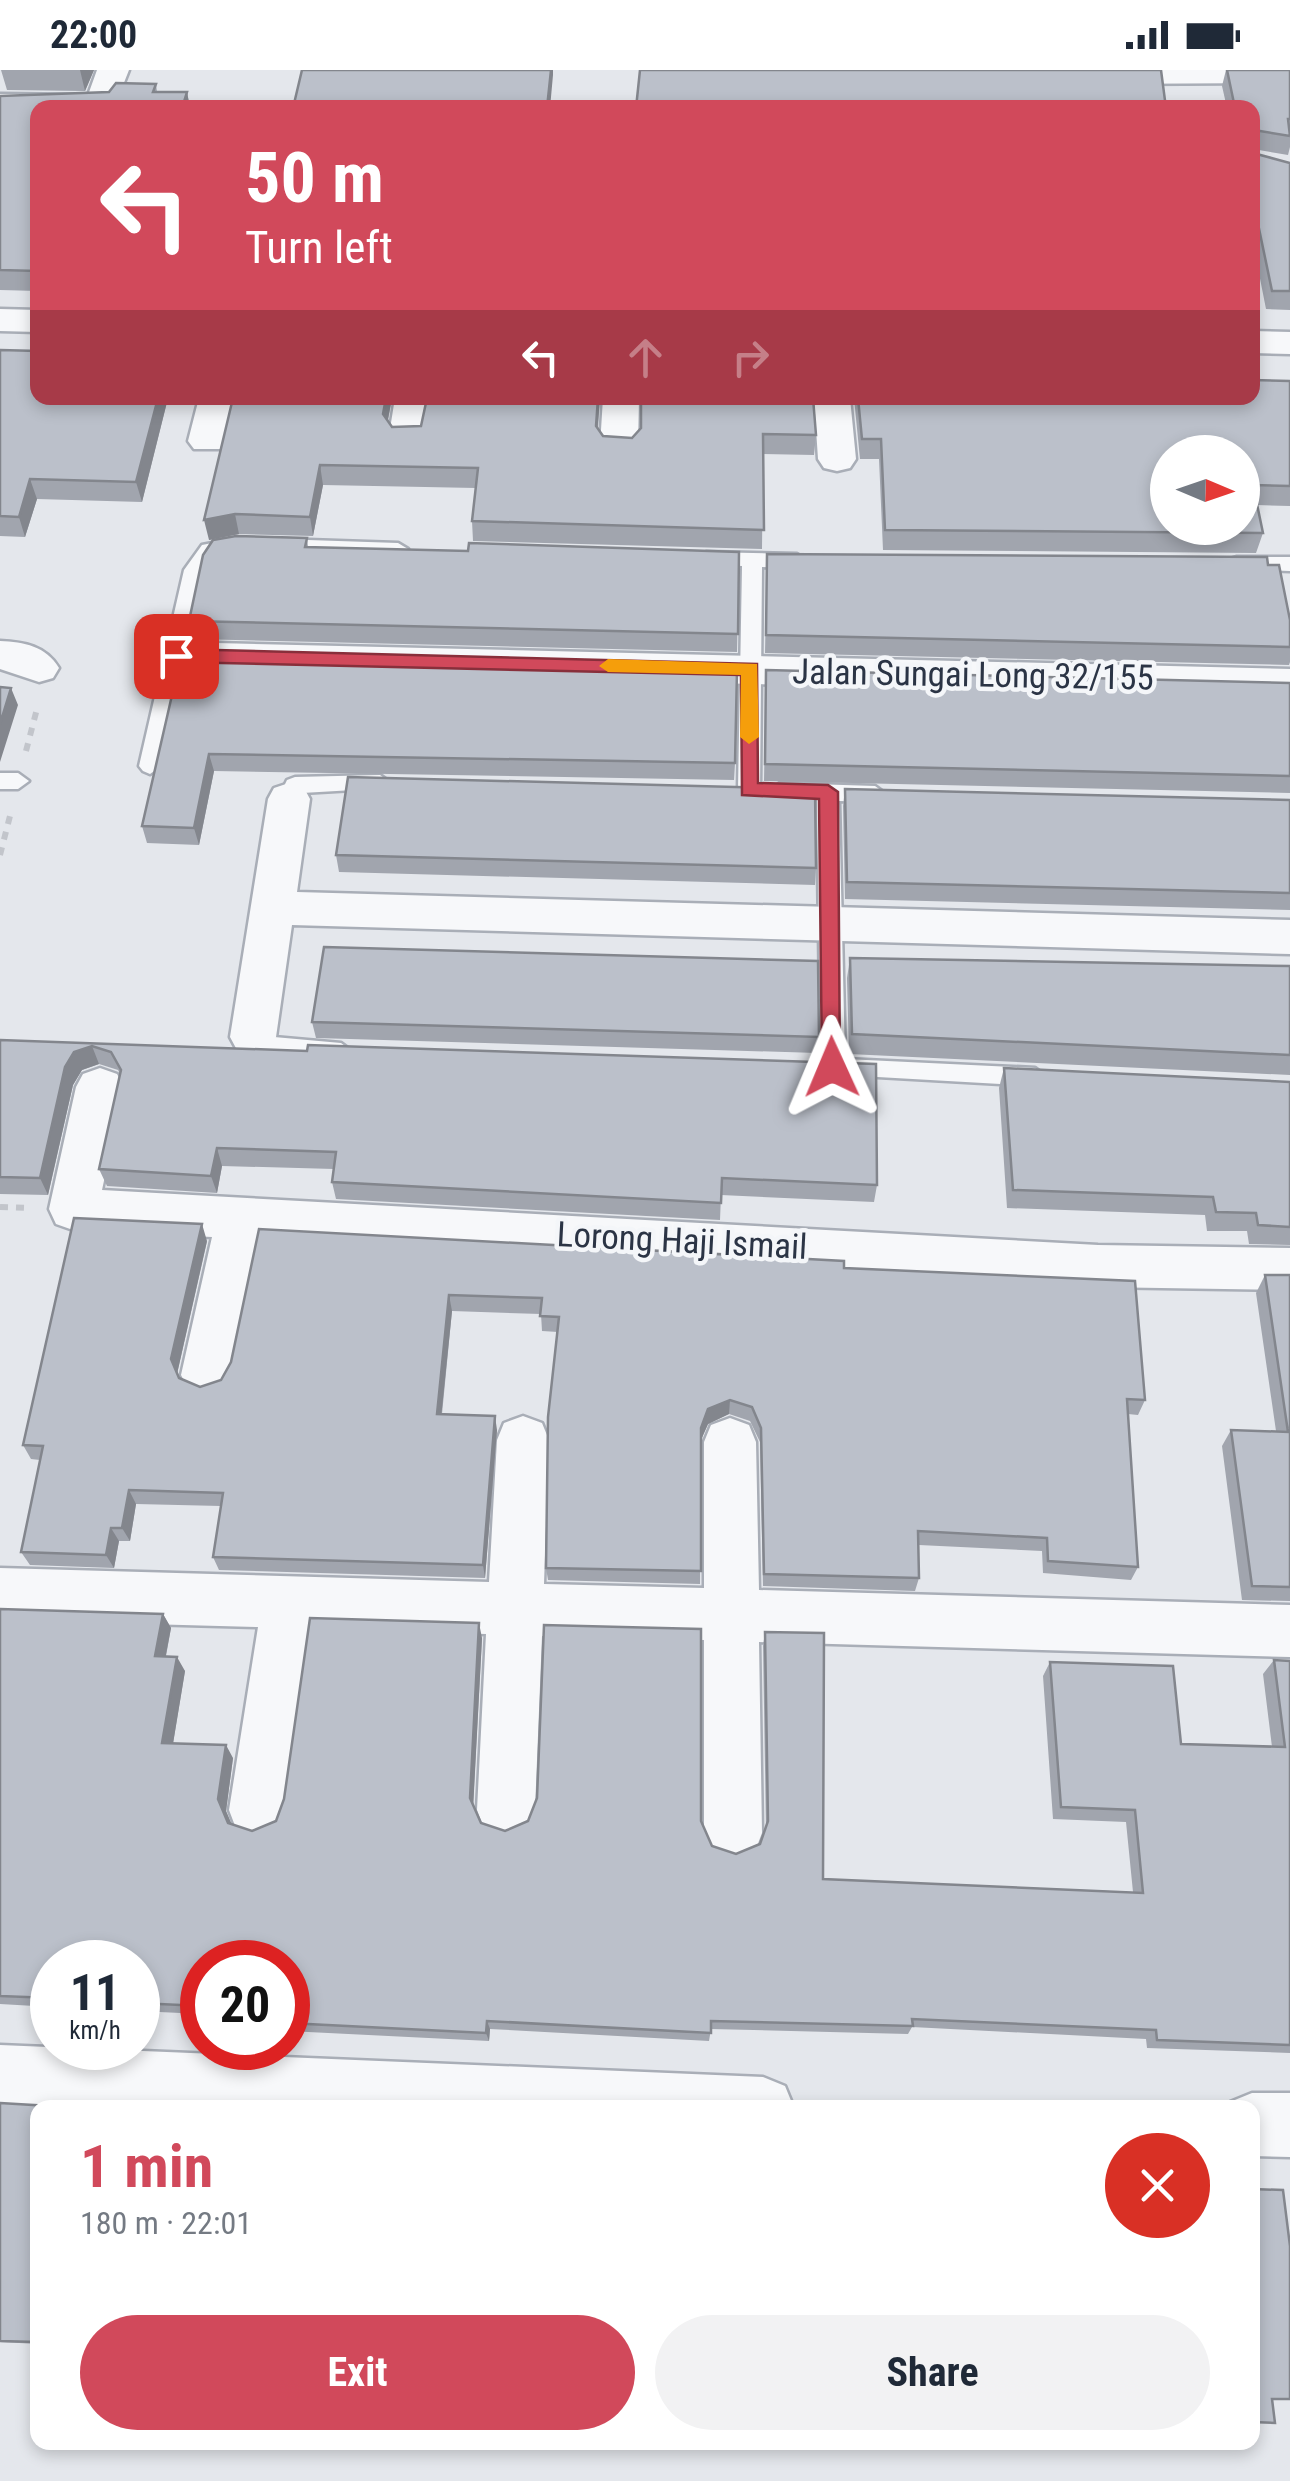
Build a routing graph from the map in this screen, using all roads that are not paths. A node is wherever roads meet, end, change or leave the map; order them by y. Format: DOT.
graph roads {
  1 [pos="1064,74"];
  2 [pos="1290,74"];
  3 [pos="0,104"];
  4 [pos="30,104"];
  5 [pos="1260,342"];
  6 [pos="1290,343"];
  7 [pos="215,405"];
  8 [pos="412,405"];
  9 [pos="620,405"];
  10 [pos="833,405"];
  11 [pos="408,434"];
  12 [pos="207,441"];
  13 [pos="619,446"];
  14 [pos="837,459"];
  15 [pos="416,550"];
  16 [pos="692,558"];
  17 [pos="752,560"];
  18 [pos="812,561"];
  19 [pos="1210,564"];
  20 [pos="1290,564"];
  21 [pos="0,655"];
  22 [pos="176,656"];
  23 [pos="39,668"];
  24 [pos="750,669"];
  25 [pos="1290,683"];
  26 [pos="150,766"];
  27 [pos="396,783"];
  28 [pos="828,792"];
  29 [pos="905,794"];
  30 [pos="289,799"];
  31 [pos="272,908"];
  32 [pos="830,927"];
  33 [pos="1290,937"];
  34 [pos="253,1037"];
  35 [pos="358,1052"];
  36 [pos="1051,1077"];
  37 [pos="100,1087"];
  38 [pos="241,1216"];
  39 [pos="1290,1269"];
  40 [pos="207,1375"];
  41 [pos="523,1440"];
  42 [pos="730,1442"];
  43 [pos="0,1594"];
  44 [pos="289,1602"];
  45 [pos="514,1609"];
  46 [pos="729,1615"];
  47 [pos="1290,1631"];
  48 [pos="258,1810"];
  49 [pos="506,1810"];
  50 [pos="732,1833"];
  51 [pos="0,2076"];
  52 [pos="572,2100"];
  53 [pos="1260,2124"];
  54 [pos="1290,2125"];
  1 -- 2 [label="street"];
  3 -- 4 [label="street"];
  5 -- 6 [label="street"];
  7 -- 12 [label="street"];
  8 -- 11 [label="street"];
  9 -- 13 [label="street"];
  10 -- 14 [label="street"];
  15 -- 22 [label="lane"];
  16 -- 17 [label="lane"];
  17 -- 18 [label="lane"];
  17 -- 24 [label="lane"];
  19 -- 20 [label="lane"];
  21 -- 23 [label="street"];
  22 -- 24 [label="street, Jalan Sungai Long 32/155"];
  22 -- 26 [label="lane"];
  24 -- 25 [label="street, Jalan Sungai Long 32/155"];
  24 -- 28 [label="lane"];
  27 -- 30 [label="lane"];
  28 -- 29 [label="lane"];
  28 -- 32 [label="lane"];
  30 -- 31 [label="street"];
  31 -- 32 [label="street"];
  31 -- 34 [label="street"];
  32 -- 33 [label="street"];
  32 -- 36 [label="lane"];
  34 -- 35 [label="lane"];
  37 -- 38 [label="street, Lorong Haji Ismail"];
  38 -- 39 [label="street, Lorong Haji Ismail"];
  38 -- 40 [label="street"];
  41 -- 45 [label="street"];
  42 -- 46 [label="street"];
  43 -- 44 [label="street"];
  44 -- 45 [label="street"];
  44 -- 48 [label="street"];
  45 -- 46 [label="street"];
  45 -- 49 [label="street"];
  46 -- 47 [label="street"];
  46 -- 50 [label="street"];
  51 -- 52 [label="street"];
  53 -- 54 [label="street"];
}
